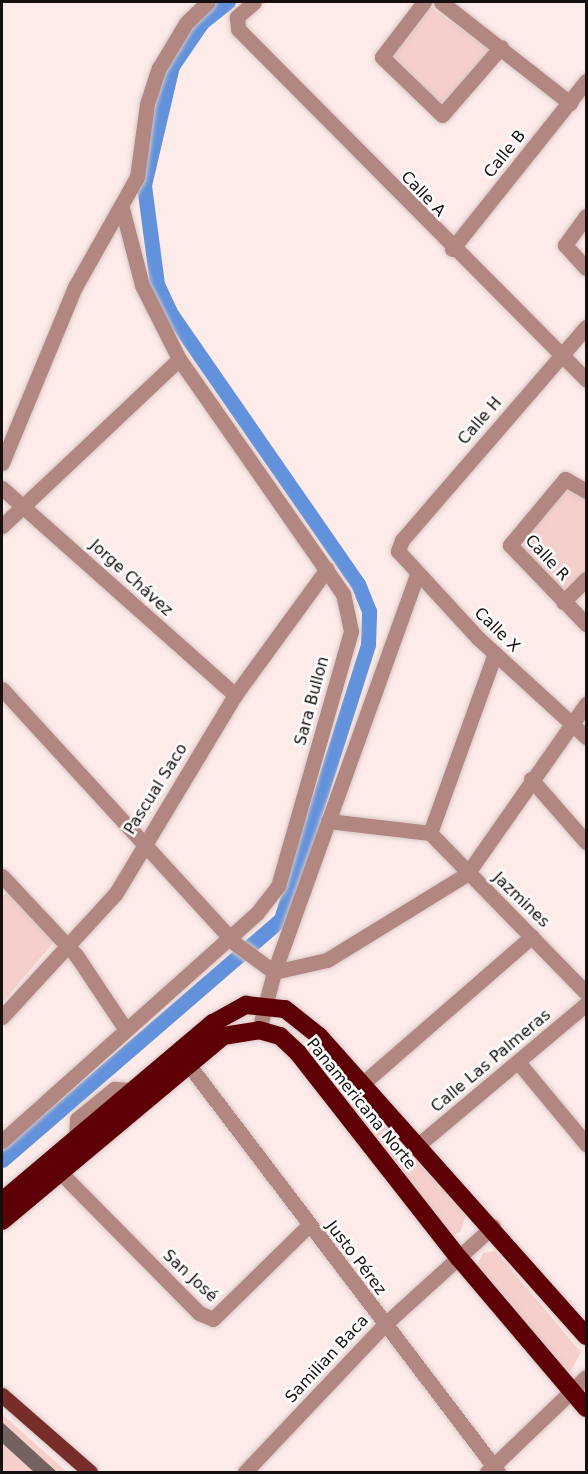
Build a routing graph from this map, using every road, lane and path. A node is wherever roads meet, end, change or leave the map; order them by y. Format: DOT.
graph roads {
  1 [pos="208,2"];
  2 [pos="254,2"];
  3 [pos="424,2"];
  4 [pos="441,2"];
  5 [pos="501,47"];
  6 [pos="586,81"];
  7 [pos="570,103"];
  8 [pos="122,208"];
  9 [pos="586,216"];
  10 [pos="452,249"];
  11 [pos="586,268"];
  12 [pos="586,327"];
  13 [pos="559,357"];
  14 [pos="179,359"];
  15 [pos="586,380"];
  16 [pos="2,463"];
  17 [pos="2,488"];
  18 [pos="586,492"];
  19 [pos="20,503"];
  20 [pos="2,526"];
  21 [pos="402,540"];
  22 [pos="327,569"];
  23 [pos="417,575"];
  24 [pos="586,579"];
  25 [pos="563,602"];
  26 [pos="586,624"];
  27 [pos="495,653"];
  28 [pos="2,689"];
  29 [pos="235,695"];
  30 [pos="586,704"];
  31 [pos="569,723"];
  32 [pos="586,736"];
  33 [pos="531,779"];
  34 [pos="328,821"];
  35 [pos="430,833"];
  36 [pos="586,842"];
  37 [pos="143,844"];
  38 [pos="467,874"];
  39 [pos="3,883"];
  40 [pos="532,936"];
  41 [pos="233,940"];
  42 [pos="65,945"];
  43 [pos="274,972"];
  44 [pos="584,987"];
  45 [pos="586,1004"];
  46 [pos="266,1005"];
  47 [pos="2,1017"];
  48 [pos="259,1029"];
  49 [pos="126,1030"];
  50 [pos="518,1062"];
  51 [pos="188,1064"];
  52 [pos="362,1084"];
  53 [pos="2,1141"];
  54 [pos="586,1144"];
  55 [pos="418,1145"];
  56 [pos="55,1167"];
  57 [pos="2,1201"];
  58 [pos="2,1221"];
  59 [pos="309,1225"];
  60 [pos="493,1226"];
  61 [pos="459,1258"];
  62 [pos="384,1325"];
  63 [pos="586,1336"];
  64 [pos="586,1377"];
  65 [pos="572,1390"];
  66 [pos="2,1395"];
  67 [pos="586,1408"];
  68 [pos="492,1470"];
  69 [pos="90,1473"];
  70 [pos="245,1473"];
  1 -- 8 [label="street"];
  2 -- 10 [label="street, Calle A"];
  3 -- 5 [label="street"];
  4 -- 5 [label="street"];
  5 -- 7 [label="street"];
  6 -- 7 [label="street, Calle B"];
  7 -- 10 [label="street, Calle B"];
  8 -- 14 [label="street, Sara Bullon"];
  8 -- 16 [label="street"];
  9 -- 11 [label="street"];
  10 -- 13 [label="street, Calle A"];
  12 -- 13 [label="street, Calle H"];
  13 -- 15 [label="street, Calle A"];
  13 -- 21 [label="street, Calle H"];
  14 -- 19 [label="street"];
  14 -- 22 [label="street, Sara Bullon"];
  17 -- 19 [label="street, Jorge Chávez"];
  18 -- 25 [label="street, Calle R"];
  19 -- 20 [label="street"];
  19 -- 29 [label="street, Jorge Chávez"];
  21 -- 23 [label="street, Calle X"];
  22 -- 29 [label="street, Pascual Saco"];
  22 -- 41 [label="street, Sara Bullon"];
  23 -- 27 [label="street, Calle X"];
  23 -- 34 [label="street"];
  24 -- 25 [label="street"];
  25 -- 26 [label="street, Calle R"];
  27 -- 31 [label="street, Calle X"];
  27 -- 35 [label="street"];
  28 -- 37 [label="street"];
  29 -- 37 [label="street, Pascual Saco"];
  30 -- 31 [label="street"];
  31 -- 32 [label="street, Calle X"];
  31 -- 33 [label="street"];
  33 -- 36 [label="street"];
  33 -- 38 [label="street"];
  34 -- 35 [label="street"];
  34 -- 43 [label="street"];
  35 -- 38 [label="street, Jazmines"];
  37 -- 41 [label="street"];
  37 -- 42 [label="street, Pascual Saco"];
  38 -- 40 [label="street, Jazmines"];
  38 -- 43 [label="street"];
  39 -- 42 [label="street"];
  40 -- 44 [label="street, Jazmines"];
  40 -- 52 [label="street"];
  41 -- 43 [label="street"];
  41 -- 49 [label="street, Sara Bullon"];
  42 -- 47 [label="street, Pascual Saco"];
  42 -- 49 [label="street"];
  43 -- 46 [label="street"];
  45 -- 50 [label="street, Calle Las Palmeras"];
  46 -- 48 [label="street"];
  46 -- 52 [label="highway, Panamericana Norte"];
  46 -- 56 [label="highway"];
  48 -- 51 [label="highway"];
  48 -- 61 [label="highway, Panamericana Norte"];
  49 -- 53 [label="street, Sara Bullon"];
  50 -- 54 [label="street"];
  50 -- 55 [label="street, Calle Las Palmeras"];
  51 -- 56 [label="highway"];
  51 -- 59 [label="street, Justo Pérez"];
  52 -- 55 [label="highway, Panamericana Norte"];
  55 -- 60 [label="highway, Panamericana Norte"];
  56 -- 57 [label="highway"];
  56 -- 58 [label="highway"];
  56 -- 59 [label="street, San José"];
  59 -- 62 [label="street, Justo Pérez"];
  60 -- 61 [label="street, Samilian Baca"];
  60 -- 63 [label="highway, Panamericana Norte"];
  61 -- 62 [label="street, Samilian Baca"];
  61 -- 65 [label="highway, Panamericana Norte"];
  62 -- 68 [label="street, Justo Pérez"];
  62 -- 70 [label="street, Samilian Baca"];
  64 -- 65 [label="street"];
  65 -- 67 [label="highway, Panamericana Norte"];
  65 -- 68 [label="street"];
  66 -- 69 [label="main road"];
}
